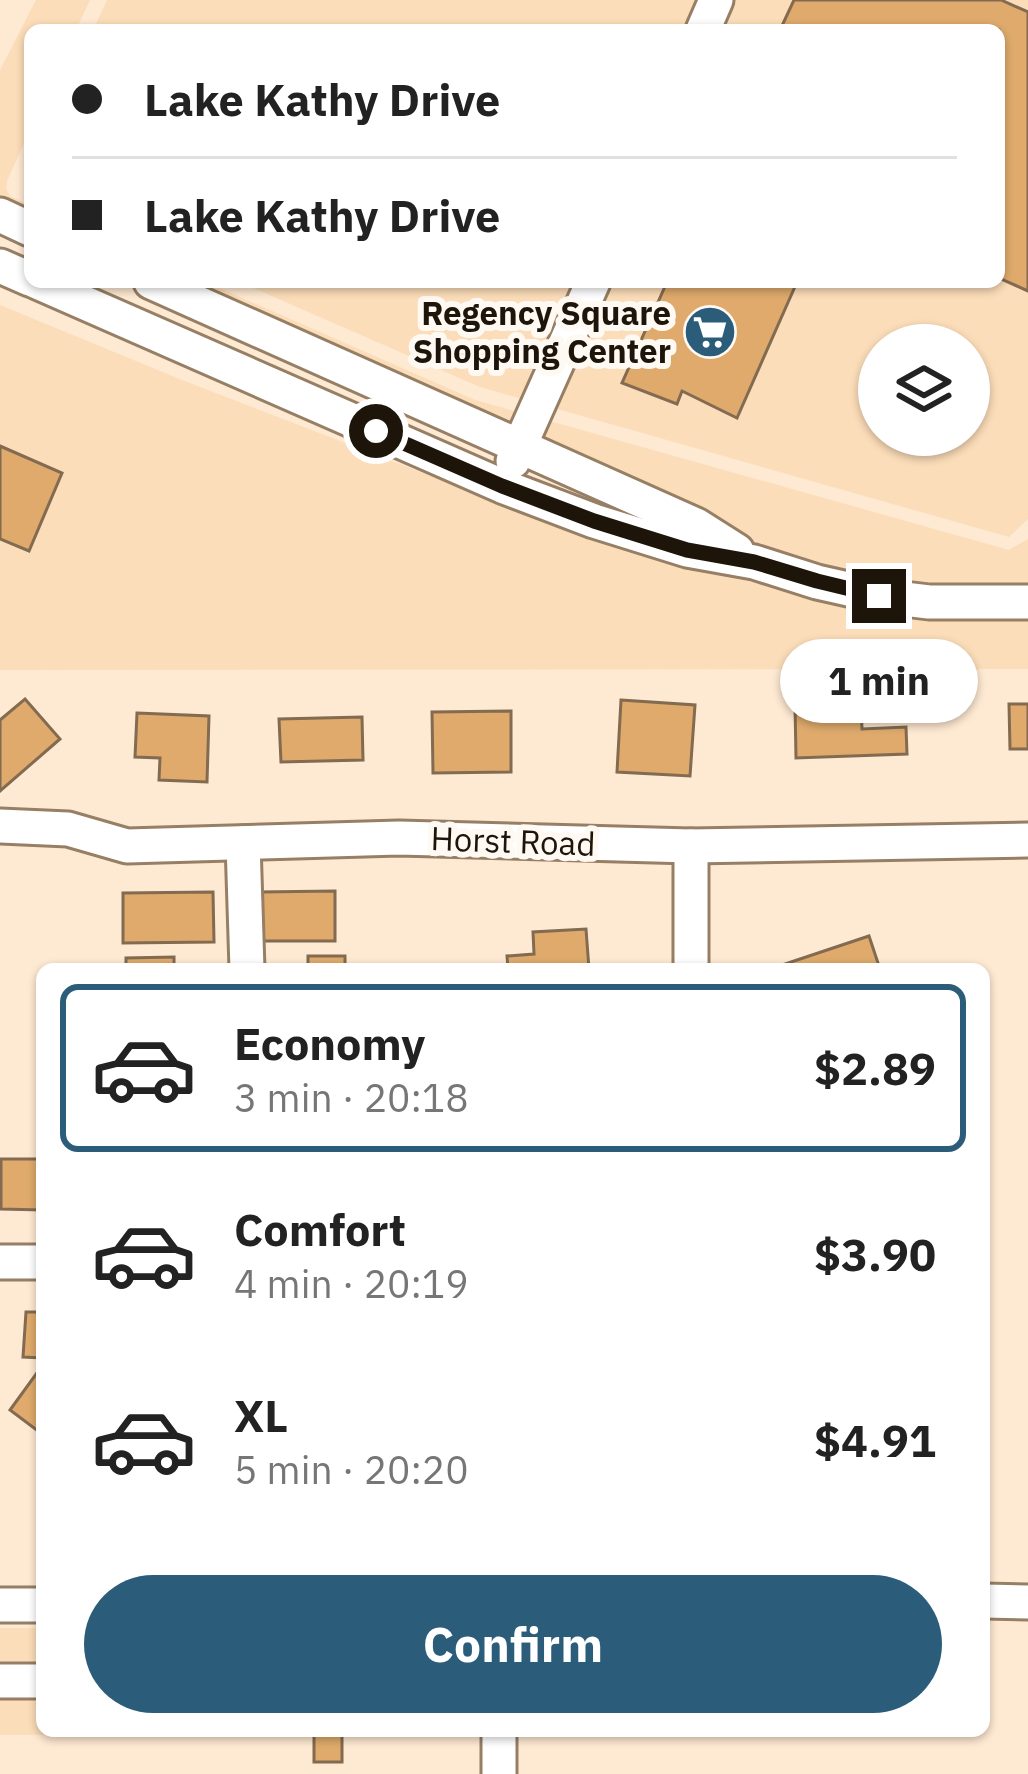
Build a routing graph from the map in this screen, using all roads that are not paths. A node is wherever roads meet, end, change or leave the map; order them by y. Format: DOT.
graph roads {
  1 [pos="52,288"];
  2 [pos="165,288"];
  3 [pos="590,288"];
  4 [pos="520,445"];
  5 [pos="502,486"];
  6 [pos="754,562"];
  7 [pos="1028,602"];
  8 [pos="0,826"];
  9 [pos="1028,840"];
  10 [pos="243,843"];
  11 [pos="691,846"];
  12 [pos="247,963"];
  13 [pos="691,963"];
  14 [pos="0,1262"];
  15 [pos="36,1262"];
  16 [pos="990,1601"];
  17 [pos="1028,1602"];
  18 [pos="0,1605"];
  19 [pos="36,1605"];
  20 [pos="0,1681"];
  21 [pos="36,1681"];
  22 [pos="499,1737"];
  23 [pos="499,1774"];
  1 -- 5 [label="street"];
  2 -- 4 [label="street"];
  3 -- 4 [label="street"];
  4 -- 5 [label="street"];
  4 -- 6 [label="street"];
  5 -- 6 [label="street"];
  6 -- 7 [label="street"];
  8 -- 10 [label="street, Horst Road"];
  9 -- 11 [label="street, Horst Road"];
  10 -- 11 [label="street, Horst Road"];
  10 -- 12 [label="street"];
  11 -- 13 [label="street"];
  14 -- 15 [label="street"];
  16 -- 17 [label="street"];
  18 -- 19 [label="street"];
  20 -- 21 [label="street"];
  22 -- 23 [label="street"];
}
